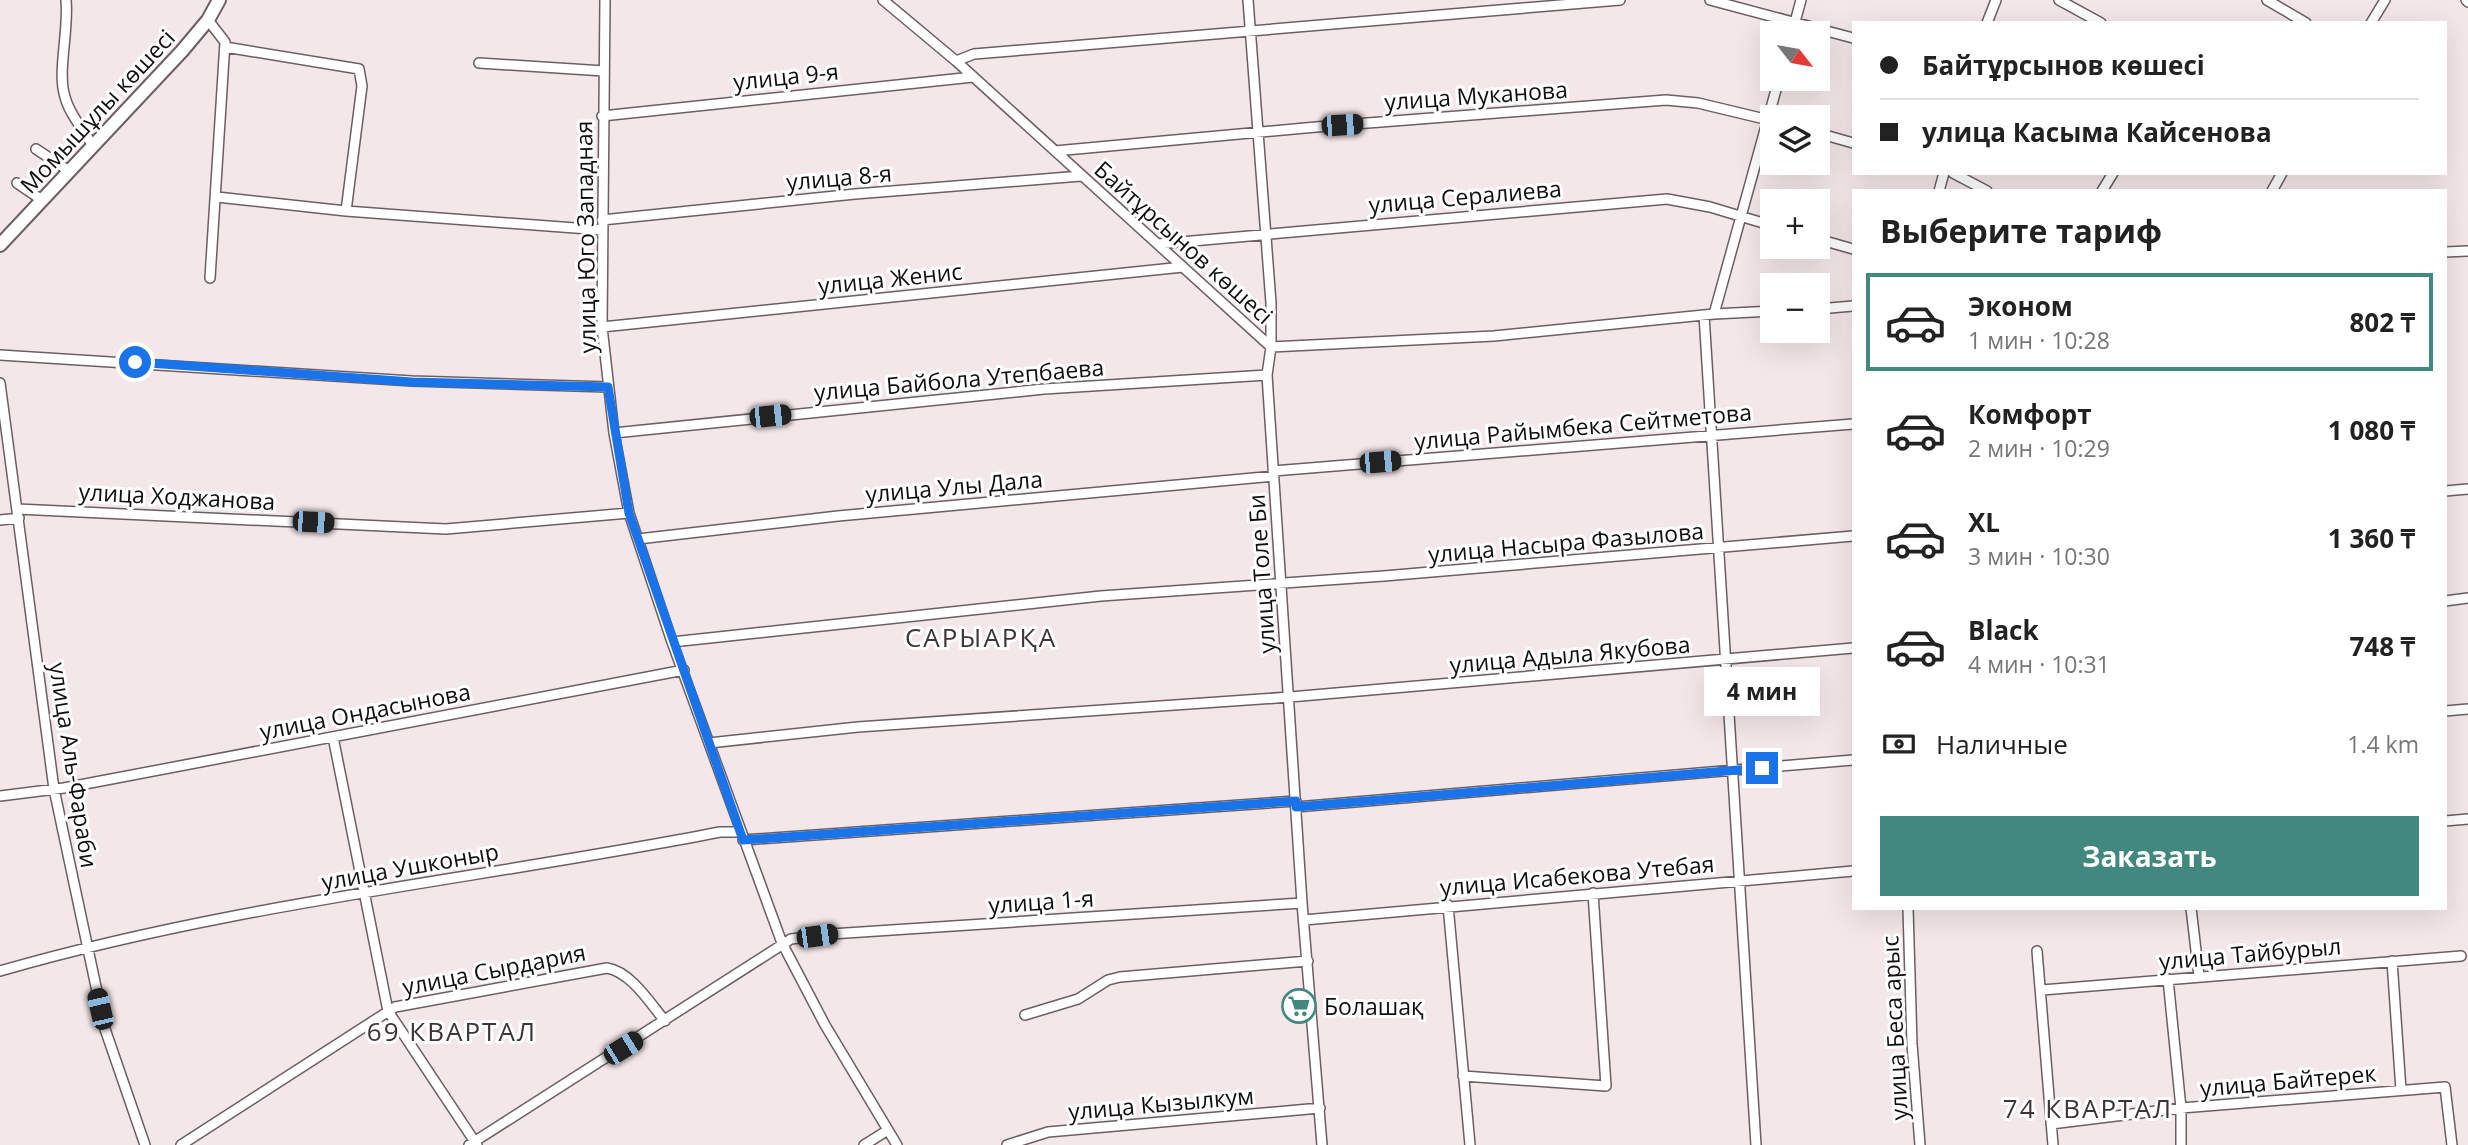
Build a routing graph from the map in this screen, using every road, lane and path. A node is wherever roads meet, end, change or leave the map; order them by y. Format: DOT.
graph roads {
  1 [pos="66,0"];
  2 [pos="219,0"];
  3 [pos="605,0"];
  4 [pos="883,0"];
  5 [pos="1248,0"];
  6 [pos="1620,0"];
  7 [pos="1710,0"];
  8 [pos="1801,0"];
  9 [pos="1996,0"];
  10 [pos="2059,0"];
  11 [pos="2267,0"];
  12 [pos="2385,0"];
  13 [pos="208,20"];
  14 [pos="1791,21"];
  15 [pos="1795,21"];
  16 [pos="1988,21"];
  17 [pos="2097,21"];
  18 [pos="2303,21"];
  19 [pos="2372,21"];
  20 [pos="1251,31"];
  21 [pos="1830,32"];
  22 [pos="1852,38"];
  23 [pos="225,47"];
  24 [pos="956,61"];
  25 [pos="480,63"];
  26 [pos="604,71"];
  27 [pos="973,78"];
  28 [pos="602,116"];
  29 [pos="1760,118"];
  30 [pos="1259,132"];
  31 [pos="1830,136"];
  32 [pos="1852,143"];
  33 [pos="93,146"];
  34 [pos="36,149"];
  35 [pos="1055,151"];
  36 [pos="1760,153"];
  37 [pos="69,172"];
  38 [pos="1957,175"];
  39 [pos="1081,176"];
  40 [pos="17,183"];
  41 [pos="1983,189"];
  42 [pos="217,197"];
  43 [pos="42,200"];
  44 [pos="346,211"];
  45 [pos="1741,217"];
  46 [pos="1760,222"];
  47 [pos="602,225"];
  48 [pos="1265,232"];
  49 [pos="1830,242"];
  50 [pos="1158,244"];
  51 [pos="0,245"];
  52 [pos="1852,249"];
  53 [pos="2468,251"];
  54 [pos="2447,253"];
  55 [pos="1183,267"];
  56 [pos="210,278"];
  57 [pos="1852,306"];
  58 [pos="1830,308"];
  59 [pos="1760,312"];
  60 [pos="1709,314"];
  61 [pos="602,327"];
  62 [pos="1271,347"];
  63 [pos="0,355"];
  64 [pos="1267,375"];
  65 [pos="0,383"];
  66 [pos="608,387"];
  67 [pos="1852,424"];
  68 [pos="614,433"];
  69 [pos="1709,435"];
  70 [pos="1273,474"];
  71 [pos="2468,489"];
  72 [pos="2447,491"];
  73 [pos="629,513"];
  74 [pos="18,514"];
  75 [pos="0,520"];
  76 [pos="1852,537"];
  77 [pos="638,539"];
  78 [pos="1718,548"];
  79 [pos="1281,584"];
  80 [pos="2468,598"];
  81 [pos="2447,601"];
  82 [pos="672,642"];
  83 [pos="1852,648"];
  84 [pos="1726,660"];
  85 [pos="684,670"];
  86 [pos="1290,697"];
  87 [pos="2468,709"];
  88 [pos="2447,711"];
  89 [pos="333,737"];
  90 [pos="709,743"];
  91 [pos="1852,760"];
  92 [pos="1731,772"];
  93 [pos="54,789"];
  94 [pos="0,796"];
  95 [pos="1296,804"];
  96 [pos="2468,818"];
  97 [pos="2447,821"];
  98 [pos="742,836"];
  99 [pos="1852,871"];
  100 [pos="1739,881"];
  101 [pos="362,893"];
  102 [pos="1593,893"];
  103 [pos="1302,903"];
  104 [pos="1448,905"];
  105 [pos="1908,910"];
  106 [pos="2191,910"];
  107 [pos="1304,920"];
  108 [pos="782,943"];
  109 [pos="87,947"];
  110 [pos="2038,951"];
  111 [pos="2462,956"];
  112 [pos="1308,961"];
  113 [pos="2392,961"];
  114 [pos="0,971"];
  115 [pos="2199,976"];
  116 [pos="2168,979"];
  117 [pos="2042,990"];
  118 [pos="388,1011"];
  119 [pos="1025,1015"];
  120 [pos="665,1021"];
  121 [pos="1463,1076"];
  122 [pos="2401,1090"];
  123 [pos="1320,1108"];
  124 [pos="2181,1108"];
  125 [pos="2051,1124"];
  126 [pos="888,1130"];
  127 [pos="474,1144"];
  128 [pos="145,1145"];
  129 [pos="181,1145"];
  130 [pos="864,1145"];
  131 [pos="897,1145"];
  132 [pos="1007,1145"];
  133 [pos="1322,1145"];
  134 [pos="1470,1145"];
  135 [pos="1756,1145"];
  136 [pos="1920,1145"];
  137 [pos="2053,1145"];
  138 [pos="2181,1145"];
  139 [pos="2452,1145"];
  1 -- 33 [label="street"];
  2 -- 13 [label="main road, Момышұлы көшесі"];
  3 -- 26 [label="street, улица Юго Западная"];
  4 -- 24 [label="street, Байтұрсынов көшесі"];
  5 -- 20 [label="street, улица Толе Би"];
  6 -- 20 [label="street"];
  7 -- 14 [label="street"];
  8 -- 15 [label="street"];
  9 -- 16 [label="street"];
  10 -- 17 [label="street"];
  11 -- 18 [label="street"];
  12 -- 19 [label="street"];
  13 -- 23 [label="street"];
  13 -- 33 [label="main road, Момышұлы көшесі"];
  20 -- 24 [label="street"];
  20 -- 30 [label="street, улица Толе Би"];
  21 -- 22 [label="street"];
  23 -- 42 [label="street"];
  23 -- 44 [label="street"];
  24 -- 27 [label="street, Байтұрсынов көшесі"];
  25 -- 26 [label="street"];
  26 -- 28 [label="street, улица Юго Западная"];
  27 -- 28 [label="street, улица 9-я"];
  27 -- 35 [label="street, Байтұрсынов көшесі"];
  28 -- 47 [label="street, улица Юго Западная"];
  29 -- 30 [label="street, улица Муканова"];
  30 -- 35 [label="street, улица Муканова"];
  30 -- 48 [label="street, улица Толе Би"];
  31 -- 32 [label="street"];
  33 -- 37 [label="main road, Момышұлы көшесі"];
  34 -- 37 [label="street"];
  35 -- 39 [label="street, Байтұрсынов көшесі"];
  36 -- 45 [label="street"];
  37 -- 43 [label="main road, Момышұлы көшесі"];
  38 -- 41 [label="street"];
  39 -- 47 [label="street, улица 8-я"];
  39 -- 50 [label="street, Байтұрсынов көшесі"];
  40 -- 43 [label="street"];
  42 -- 44 [label="street, улица 8-я"];
  42 -- 56 [label="street"];
  43 -- 51 [label="main road, Момышұлы көшесі"];
  44 -- 47 [label="street, улица 8-я"];
  45 -- 46 [label="street, улица Сералиева"];
  45 -- 48 [label="street, улица Сералиева"];
  45 -- 60 [label="street"];
  47 -- 61 [label="street, улица Юго Западная"];
  48 -- 50 [label="street, улица Сералиева"];
  48 -- 62 [label="street, улица Толе Би"];
  49 -- 52 [label="street"];
  50 -- 55 [label="street, Байтұрсынов көшесі"];
  53 -- 54 [label="street"];
  55 -- 61 [label="street, улица Женис"];
  55 -- 62 [label="street, Байтұрсынов көшесі"];
  57 -- 58 [label="street"];
  59 -- 60 [label="street, Байтұрсынов көшесі"];
  60 -- 62 [label="street, Байтұрсынов көшесі"];
  60 -- 69 [label="street"];
  61 -- 66 [label="street, улица Юго Западная"];
  62 -- 64 [label="street, улица Толе Би"];
  63 -- 66 [label="street"];
  64 -- 68 [label="street, улица Байбола Утепбаева"];
  64 -- 70 [label="street, улица Толе Би"];
  65 -- 74 [label="street, улица Аль-Фараби"];
  66 -- 68 [label="street, улица Юго Западная"];
  67 -- 69 [label="street, улица Райымбека Сейтметова"];
  68 -- 73 [label="street, улица Юго Западная"];
  69 -- 70 [label="street, улица Райымбека Сейтметова"];
  69 -- 78 [label="street"];
  70 -- 77 [label="street, улица Улы Дала"];
  70 -- 79 [label="street, улица Толе Би"];
  71 -- 72 [label="street"];
  73 -- 74 [label="street, улица Ходжанова"];
  73 -- 77 [label="street, улица Юго Западная"];
  74 -- 75 [label="street, улица Ходжанова"];
  74 -- 93 [label="street, улица Аль-Фараби"];
  76 -- 78 [label="street, улица Насыра Фазылова"];
  77 -- 82 [label="street, улица Юго Западная"];
  78 -- 79 [label="street, улица Насыра Фазылова"];
  78 -- 84 [label="street"];
  79 -- 82 [label="street, улица Насыра Фазылова"];
  79 -- 86 [label="street, улица Толе Би"];
  80 -- 81 [label="street"];
  82 -- 85 [label="street, улица Юго Западная"];
  83 -- 84 [label="street, улица Адыла Якубова"];
  84 -- 86 [label="street, улица Адыла Якубова"];
  84 -- 92 [label="street"];
  85 -- 89 [label="street, улица Ондасынова"];
  85 -- 90 [label="street, улица Юго Западная"];
  86 -- 90 [label="street, улица Адыла Якубова"];
  86 -- 95 [label="street, улица Толе Би"];
  87 -- 88 [label="street"];
  89 -- 93 [label="street, улица Ондасынова"];
  89 -- 101 [label="street"];
  90 -- 98 [label="street, улица Юго Западная"];
  91 -- 92 [label="street, улица Ушконыр"];
  92 -- 95 [label="street, улица Ушконыр"];
  92 -- 100 [label="street"];
  93 -- 94 [label="street, улица Ондасынова"];
  93 -- 109 [label="street, улица Аль-Фараби"];
  95 -- 98 [label="street, улица Ушконыр"];
  95 -- 103 [label="street, улица Толе Би"];
  96 -- 97 [label="street"];
  98 -- 101 [label="street, улица Ушконыр"];
  98 -- 108 [label="street, улица Юго Западная"];
  99 -- 100 [label="street, улица Исабекова Утебая"];
  100 -- 102 [label="street, улица Исабекова Утебая"];
  100 -- 135 [label="street"];
  101 -- 109 [label="street, улица Ушконыр"];
  101 -- 118 [label="street"];
  102 -- 104 [label="street, улица Исабекова Утебая"];
  102 -- 121 [label="street"];
  103 -- 107 [label="street, улица Толе Би"];
  103 -- 108 [label="street, улица 1-я"];
  104 -- 107 [label="street, улица Исабекова Утебая"];
  104 -- 121 [label="street"];
  105 -- 136 [label="street, улица Беса арыс"];
  106 -- 115 [label="street"];
  107 -- 112 [label="street, улица Толе Би"];
  108 -- 120 [label="street"];
  108 -- 126 [label="street, улица Юго Западная"];
  109 -- 114 [label="street, улица Ушконыр"];
  109 -- 128 [label="street, улица Аль-Фараби"];
  110 -- 117 [label="street"];
  111 -- 113 [label="street, улица Тайбурыл"];
  112 -- 119 [label="street"];
  112 -- 123 [label="street, улица Толе Би"];
  113 -- 115 [label="street, улица Тайбурыл"];
  113 -- 122 [label="street"];
  115 -- 116 [label="street, улица Тайбурыл"];
  116 -- 117 [label="street, улица Тайбурыл"];
  116 -- 124 [label="street"];
  117 -- 125 [label="street"];
  118 -- 120 [label="street, улица Сырдария"];
  118 -- 127 [label="street"];
  118 -- 129 [label="street, улица Сырдария"];
  120 -- 127 [label="street"];
  121 -- 134 [label="street"];
  122 -- 124 [label="street, улица Байтерек"];
  122 -- 139 [label="street, улица Байтерек"];
  123 -- 132 [label="street, улица Кызылкум"];
  123 -- 133 [label="street, улица Толе Би"];
  124 -- 125 [label="street, улица Байтерек"];
  124 -- 138 [label="street"];
  125 -- 137 [label="street"];
  126 -- 130 [label="street"];
  126 -- 131 [label="street, улица Юго Западная"];
}
